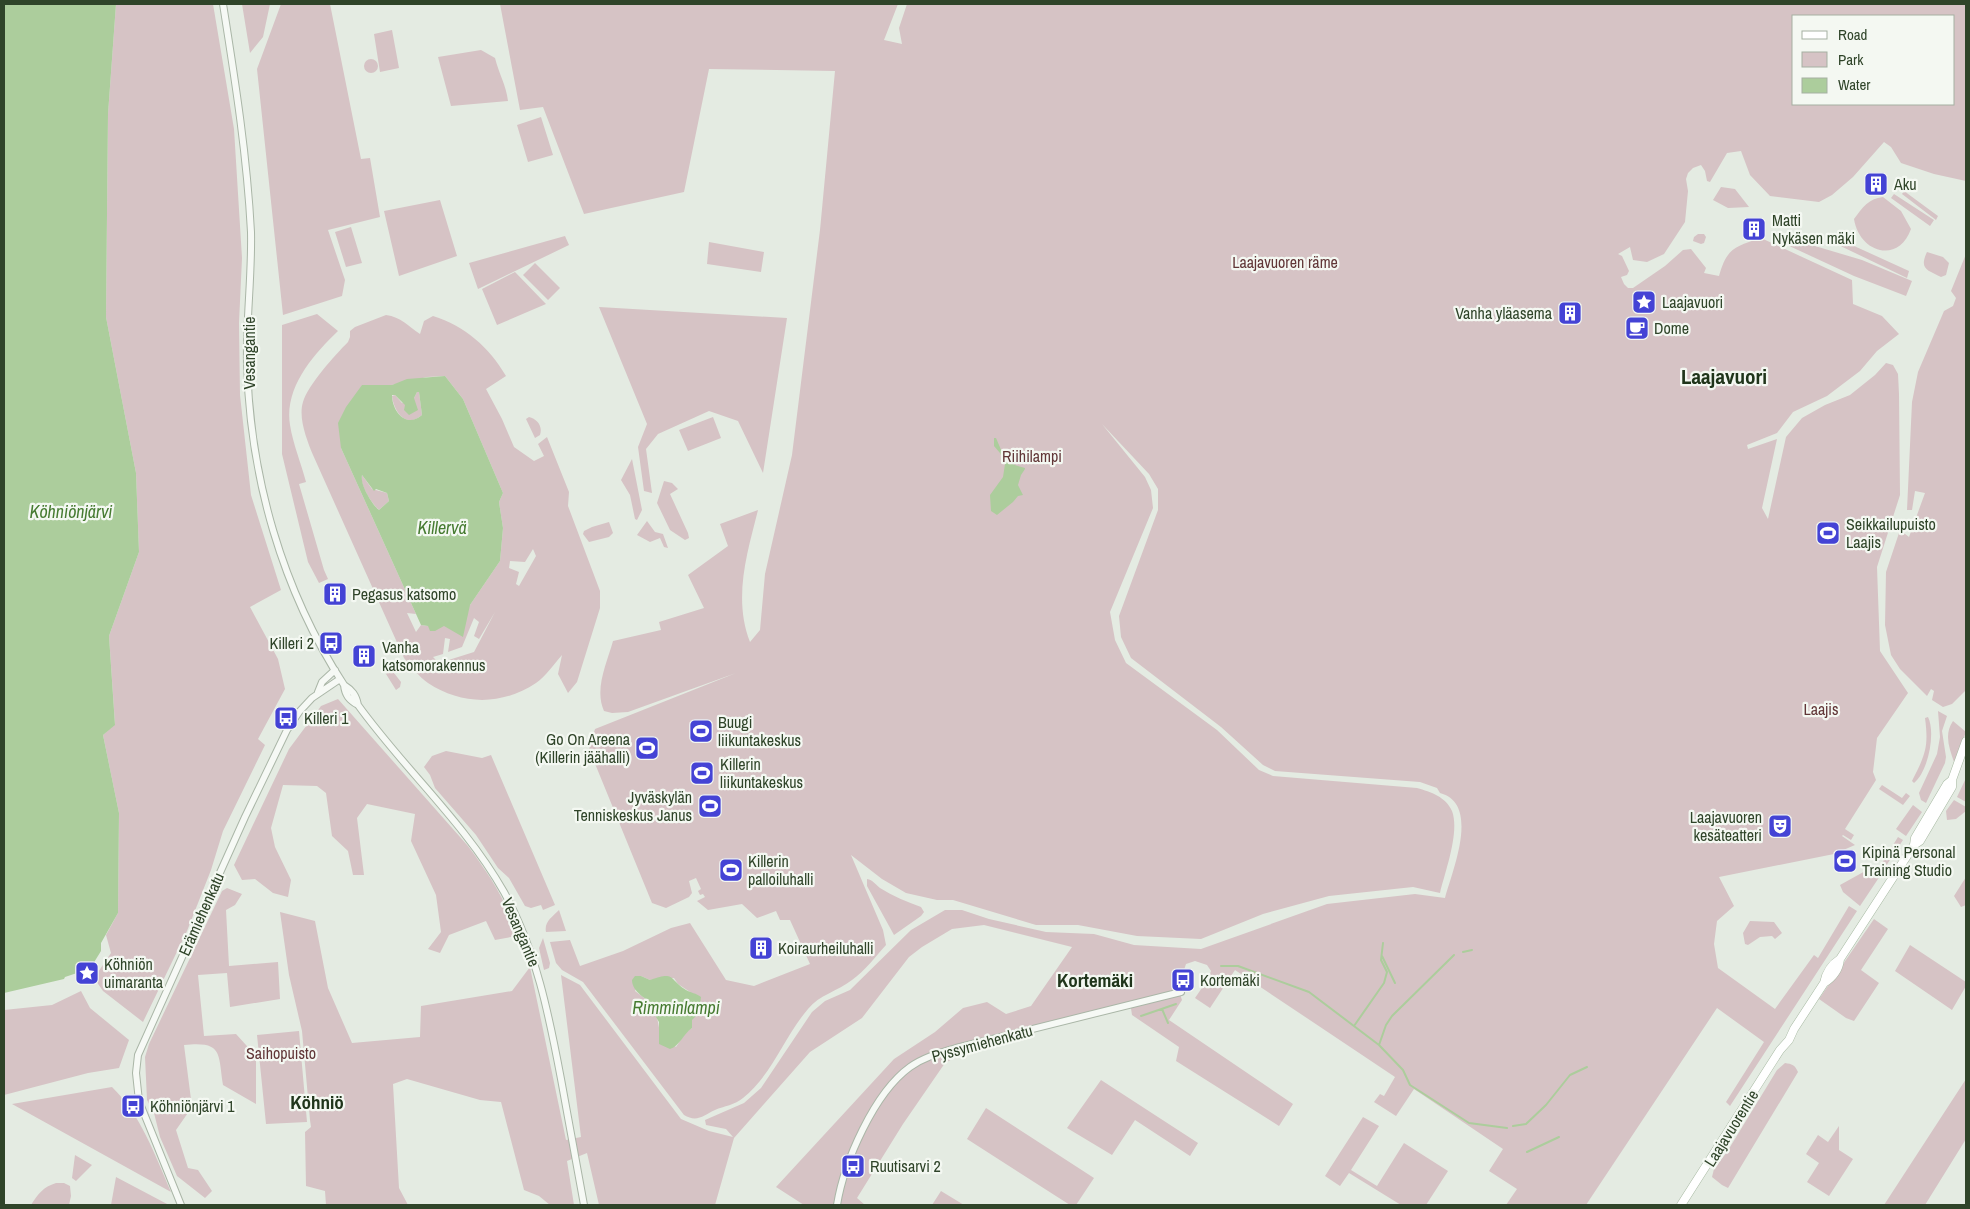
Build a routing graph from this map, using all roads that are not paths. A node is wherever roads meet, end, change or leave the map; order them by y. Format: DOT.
graph roads {
  1 [pos="223,4"];
  2 [pos="335,670"];
  3 [pos="342,682"];
  4 [pos="318,692"];
  5 [pos="1966,741"];
  6 [pos="1181,992"];
  7 [pos="181,1205"];
  8 [pos="584,1205"];
  9 [pos="837,1205"];
  10 [pos="1681,1205"];
  1 -- 2 [label="street, Vesangantie"];
  2 -- 3 [label="street, Vesangantie"];
  2 -- 4 [label="street, Erämiehenkatu"];
  3 -- 4 [label="street, Erämiehenkatu"];
  3 -- 8 [label="street, Vesangantie"];
  4 -- 7 [label="street, Erämiehenkatu"];
  5 -- 10 [label="main road, Laajavuorentie"];
  6 -- 9 [label="street, Pyssymiehenkatu"];
}
